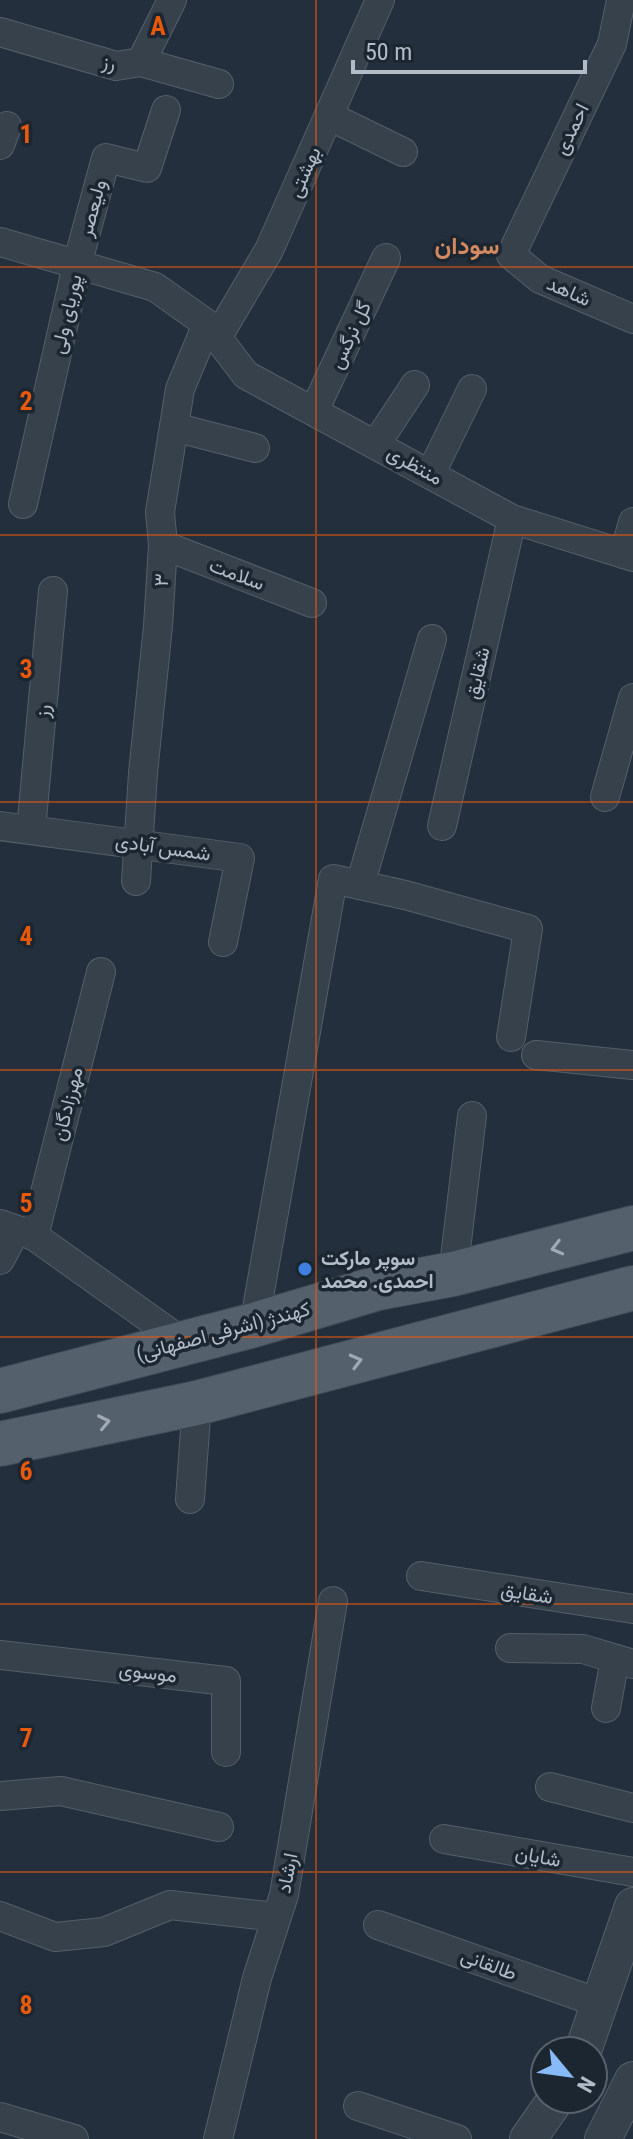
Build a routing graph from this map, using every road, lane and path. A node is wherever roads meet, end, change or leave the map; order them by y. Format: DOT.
graph roads {
  1 [pos="172,0"];
  2 [pos="380,0"];
  3 [pos="621,0"];
  4 [pos="0,32"];
  5 [pos="623,47"];
  6 [pos="141,62"];
  7 [pos="219,84"];
  8 [pos="166,110"];
  9 [pos="329,116"];
  10 [pos="403,152"];
  11 [pos="0,242"];
  12 [pos="511,255"];
  13 [pos="386,258"];
  14 [pos="77,265"];
  15 [pos="633,319"];
  16 [pos="212,331"];
  17 [pos="415,385"];
  18 [pos="472,389"];
  19 [pos="314,411"];
  20 [pos="174,427"];
  21 [pos="376,444"];
  22 [pos="255,448"];
  23 [pos="431,473"];
  24 [pos="23,504"];
  25 [pos="512,519"];
  26 [pos="633,522"];
  27 [pos="163,545"];
  28 [pos="629,556"];
  29 [pos="53,591"];
  30 [pos="312,603"];
  31 [pos="432,639"];
  32 [pos="633,698"];
  33 [pos="605,797"];
  34 [pos="0,826"];
  35 [pos="442,826"];
  36 [pos="31,830"];
  37 [pos="139,843"];
  38 [pos="136,881"];
  39 [pos="360,885"];
  40 [pos="223,942"];
  41 [pos="101,972"];
  42 [pos="511,1037"];
  43 [pos="536,1055"];
  44 [pos="633,1065"];
  45 [pos="472,1116"];
  46 [pos="633,1228"];
  47 [pos="17,1230"];
  48 [pos="0,1260"];
  49 [pos="453,1274"];
  50 [pos="378,1288"];
  51 [pos="633,1288"];
  52 [pos="254,1325"];
  53 [pos="190,1340"];
  54 [pos="286,1380"];
  55 [pos="0,1391"];
  56 [pos="197,1403"];
  57 [pos="0,1443"];
  58 [pos="190,1499"];
  59 [pos="421,1576"];
  60 [pos="333,1601"];
  61 [pos="633,1609"];
  62 [pos="510,1648"];
  63 [pos="0,1655"];
  64 [pos="624,1661"];
  65 [pos="606,1708"];
  66 [pos="226,1752"];
  67 [pos="550,1787"];
  68 [pos="0,1796"];
  69 [pos="633,1808"];
  70 [pos="219,1827"];
  71 [pos="444,1839"];
  72 [pos="633,1872"];
  73 [pos="633,1906"];
  74 [pos="0,1916"];
  75 [pos="276,1917"];
  76 [pos="378,1925"];
  77 [pos="599,2003"];
  78 [pos="588,2035"];
  79 [pos="633,2080"];
  80 [pos="358,2106"];
  81 [pos="545,2115"];
  82 [pos="0,2117"];
  83 [pos="74,2139"];
  84 [pos="218,2139"];
  85 [pos="457,2139"];
  86 [pos="528,2139"];
  87 [pos="603,2139"];
  1 -- 6 [label="street"];
  2 -- 9 [label="street, بهشتی"];
  3 -- 5 [label="street, احمدی"];
  4 -- 6 [label="street, رز"];
  5 -- 12 [label="street, احمدی"];
  6 -- 7 [label="street, رز"];
  8 -- 14 [label="street, ولیعصر"];
  9 -- 10 [label="street"];
  9 -- 16 [label="street, بهشتی"];
  11 -- 14 [label="street, منتظری"];
  12 -- 15 [label="street, شاهد"];
  13 -- 19 [label="street, گل نرگس"];
  14 -- 16 [label="street, منتظری"];
  14 -- 24 [label="street, پوریای ولی"];
  16 -- 19 [label="street, منتظری"];
  16 -- 20 [label="street, ۳"];
  17 -- 21 [label="street"];
  18 -- 23 [label="street"];
  19 -- 21 [label="street, منتظری"];
  20 -- 22 [label="street"];
  20 -- 27 [label="street, ۳"];
  21 -- 23 [label="street, منتظری"];
  23 -- 25 [label="street, منتظری"];
  25 -- 28 [label="street, منتظری"];
  25 -- 35 [label="street, شقایق"];
  26 -- 28 [label="street"];
  27 -- 30 [label="street, سلامت"];
  27 -- 37 [label="street, ۳"];
  29 -- 36 [label="street, رز"];
  31 -- 39 [label="street"];
  32 -- 33 [label="street"];
  34 -- 36 [label="street, شمس آبادی"];
  36 -- 37 [label="street, شمس آبادی"];
  37 -- 38 [label="street, ۳"];
  37 -- 40 [label="street, شمس آبادی"];
  39 -- 42 [label="street"];
  39 -- 52 [label="street"];
  41 -- 47 [label="street, مهرزادگان"];
  43 -- 44 [label="street"];
  45 -- 49 [label="street"];
  46 -- 49 [label="main road, کهندژ (اشرفی اصفهانی), one-way"];
  47 -- 48 [label="street"];
  47 -- 53 [label="street"];
  49 -- 50 [label="main road, کهندژ (اشرفی اصفهانی)"];
  50 -- 52 [label="main road, کهندژ (اشرفی اصفهانی)"];
  50 -- 54 [label="main road"];
  54 -- 51 [label="main road, one-way"];
  52 -- 53 [label="main road, کهندژ (اشرفی اصفهانی)"];
  53 -- 55 [label="main road, کهندژ (اشرفی اصفهانی)"];
  53 -- 57 [label="main road"];
  54 -- 56 [label="main road"];
  57 -- 56 [label="main road, one-way"];
  56 -- 58 [label="street"];
  59 -- 61 [label="street, شقایق"];
  60 -- 75 [label="street, ارشاد"];
  62 -- 64 [label="street"];
  63 -- 66 [label="street, موسوی"];
  64 -- 65 [label="street"];
  67 -- 69 [label="street"];
  68 -- 70 [label="street"];
  71 -- 72 [label="street, شایان"];
  73 -- 77 [label="street"];
  74 -- 75 [label="street"];
  75 -- 84 [label="street, ارشاد"];
  76 -- 77 [label="street, طالقانی"];
  77 -- 78 [label="street"];
  79 -- 87 [label="street"];
  80 -- 85 [label="street"];
  81 -- 86 [label="street"];
  82 -- 83 [label="street"];
}
